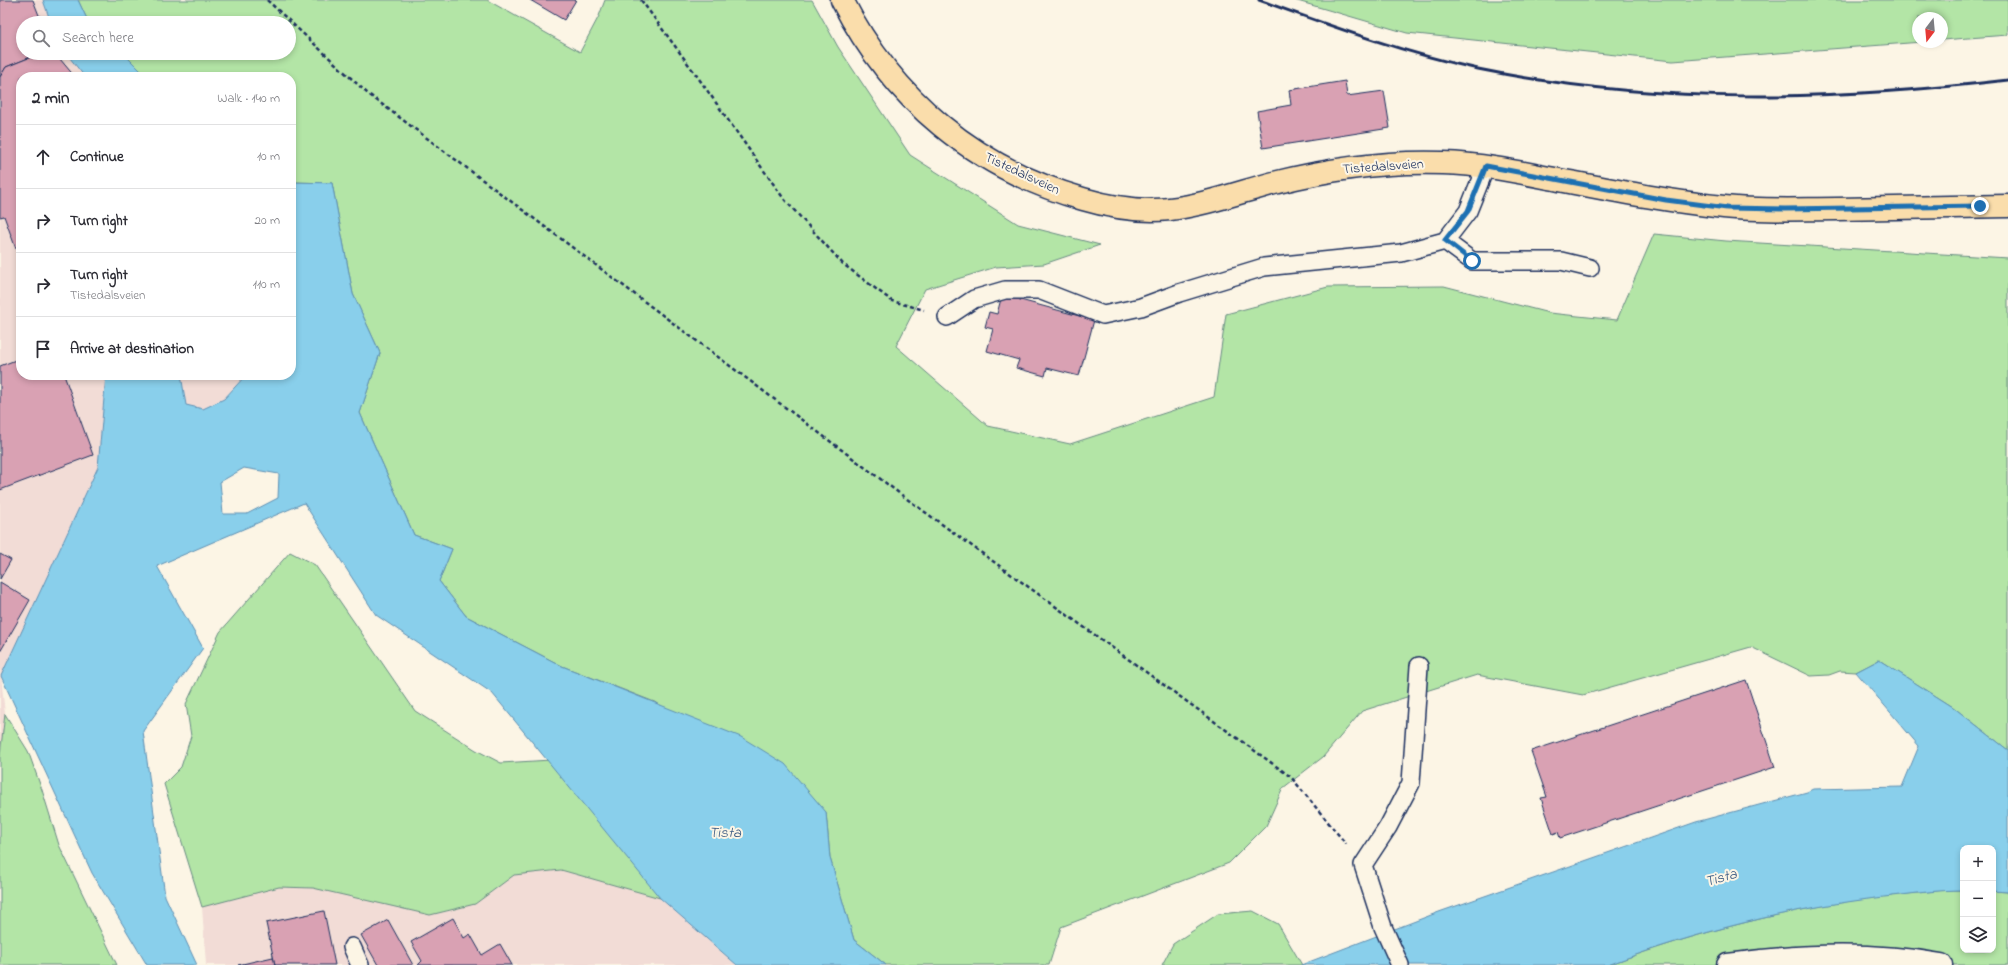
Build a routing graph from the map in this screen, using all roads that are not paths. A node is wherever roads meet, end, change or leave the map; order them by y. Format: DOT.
graph roads {
  1 [pos="842,0"];
  2 [pos="1486,166"];
  3 [pos="2008,206"];
  4 [pos="1445,240"];
  5 [pos="1590,268"];
  6 [pos="947,317"];
  7 [pos="1419,666"];
  8 [pos="352,947"];
  9 [pos="360,965"];
  10 [pos="1400,965"];
  11 [pos="1728,965"];
  12 [pos="1942,965"];
  1 -- 2 [label="main road, Tistedalsveien"];
  2 -- 3 [label="main road, Tistedalsveien"];
  2 -- 4 [label="lane"];
  4 -- 5 [label="lane"];
  4 -- 6 [label="lane"];
  7 -- 10 [label="lane"];
  8 -- 9 [label="lane"];
  11 -- 12 [label="street"];
}
